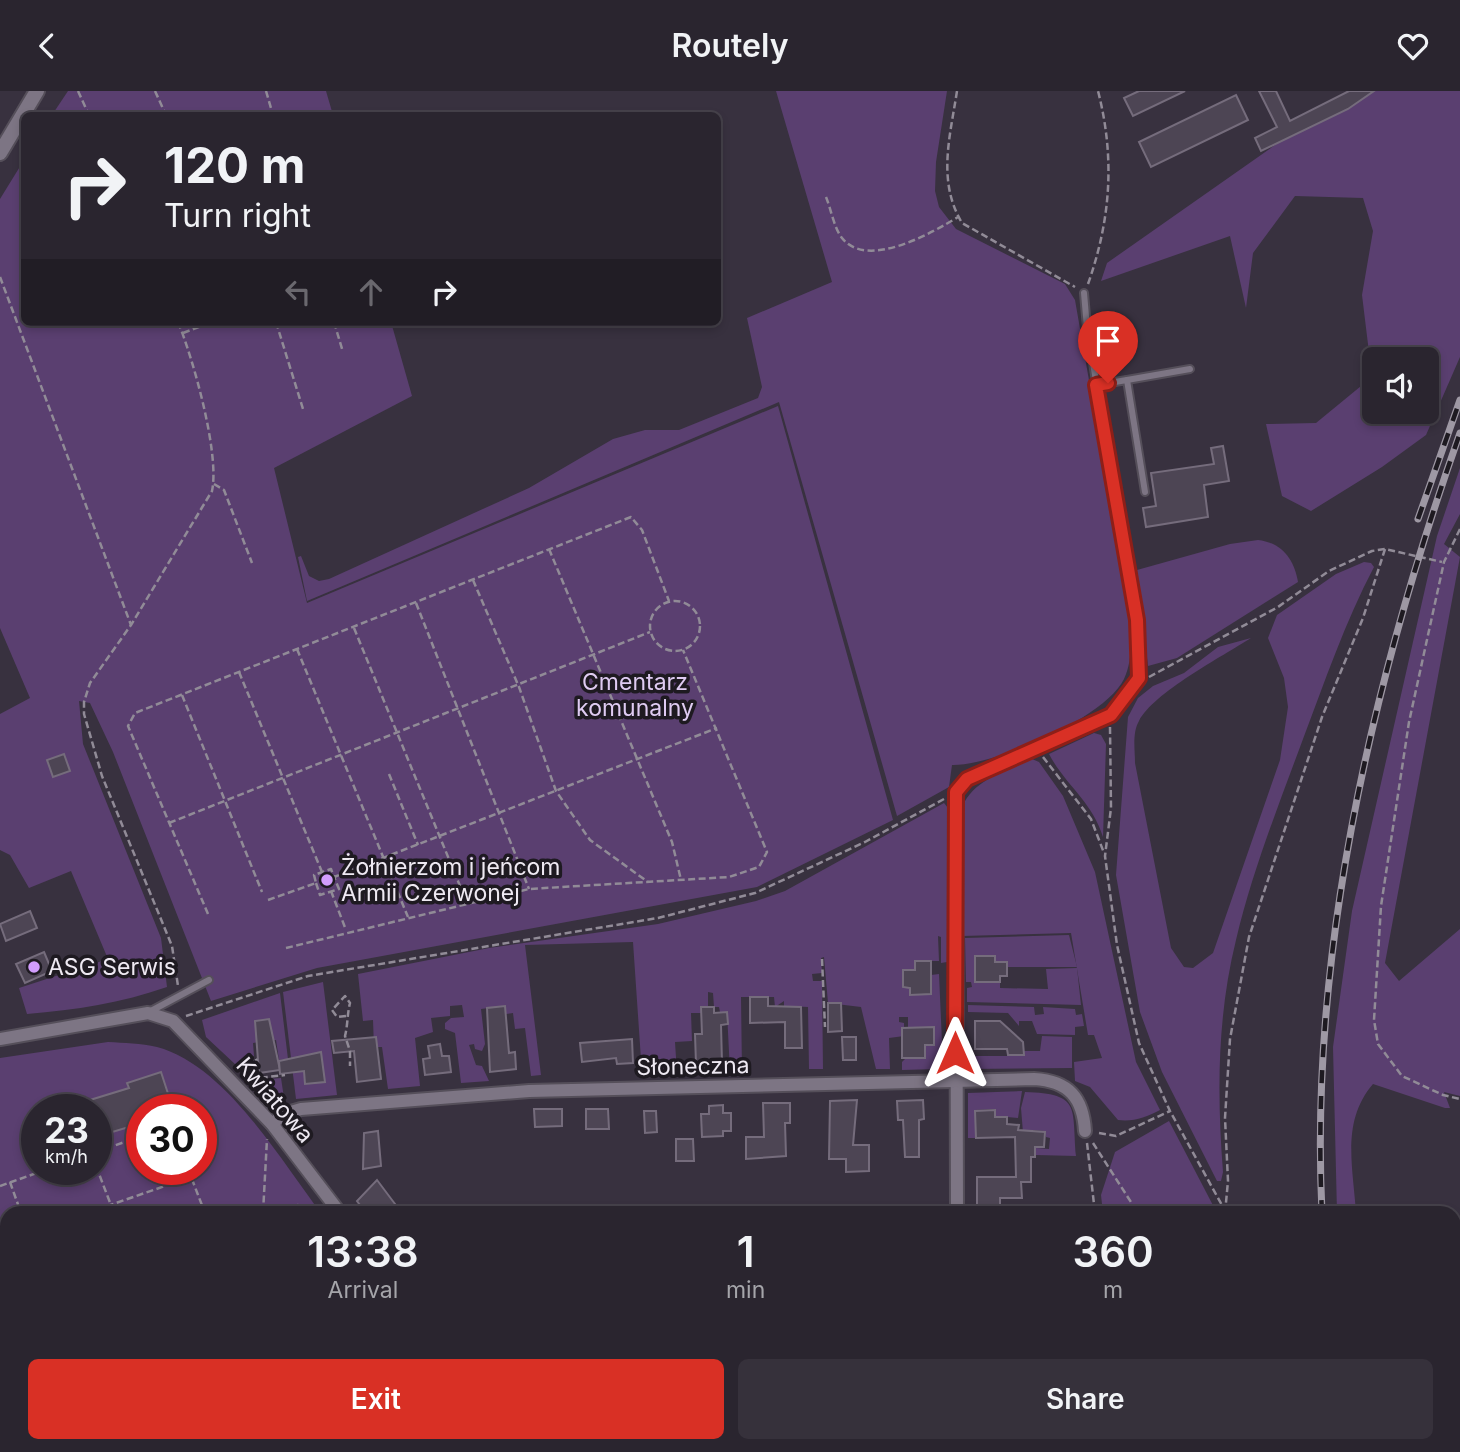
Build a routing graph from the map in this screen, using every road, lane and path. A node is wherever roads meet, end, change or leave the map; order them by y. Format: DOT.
graph roads {
  1 [pos="37,91"];
  2 [pos="78,91"];
  3 [pos="155,91"];
  4 [pos="265,91"];
  5 [pos="957,91"];
  6 [pos="1098,91"];
  7 [pos="24,112"];
  8 [pos="88,112"];
  9 [pos="165,112"];
  10 [pos="271,112"];
  11 [pos="21,118"];
  12 [pos="0,153"];
  13 [pos="826,197"];
  14 [pos="958,217"];
  15 [pos="0,277"];
  16 [pos="1084,293"];
  17 [pos="180,326"];
  18 [pos="201,326"];
  19 [pos="277,326"];
  20 [pos="335,326"];
  21 [pos="183,333"];
  22 [pos="343,352"];
  23 [pos="1190,369"];
  24 [pos="1127,380"];
  25 [pos="1096,385"];
  26 [pos="303,409"];
  27 [pos="214,484"];
  28 [pos="1145,492"];
  29 [pos="1460,529"];
  30 [pos="549,549"];
  31 [pos="1385,549"];
  32 [pos="1444,562"];
  33 [pos="252,563"];
  34 [pos="473,579"];
  35 [pos="669,601"];
  36 [pos="415,602"];
  37 [pos="131,625"];
  38 [pos="353,627"];
  39 [pos="650,632"];
  40 [pos="297,649"];
  41 [pos="683,650"];
  42 [pos="593,656"];
  43 [pos="239,672"];
  44 [pos="1139,678"];
  45 [pos="519,687"];
  46 [pos="182,695"];
  47 [pos="459,711"];
  48 [pos="1111,715"];
  49 [pos="717,728"];
  50 [pos="397,732"];
  51 [pos="1038,748"];
  52 [pos="340,755"];
  53 [pos="635,760"];
  54 [pos="389,775"];
  55 [pos="283,779"];
  56 [pos="556,791"];
  57 [pos="956,792"];
  58 [pos="224,802"];
  59 [pos="499,813"];
  60 [pos="169,823"];
  61 [pos="440,837"];
  62 [pos="418,845"];
  63 [pos="1105,856"];
  64 [pos="384,858"];
  65 [pos="322,872"];
  66 [pos="334,877"];
  67 [pos="681,880"];
  68 [pos="648,882"];
  69 [pos="316,883"];
  70 [pos="529,889"];
  71 [pos="331,891"];
  72 [pos="262,892"];
  73 [pos="268,900"];
  74 [pos="467,903"];
  75 [pos="208,914"];
  76 [pos="408,917"];
  77 [pos="346,931"];
  78 [pos="286,948"];
  79 [pos="822,959"];
  80 [pos="209,980"];
  81 [pos="180,996"];
  82 [pos="148,1013"];
  83 [pos="346,1016"];
  84 [pos="173,1021"];
  85 [pos="825,1027"];
  86 [pos="0,1039"];
  87 [pos="349,1066"];
  88 [pos="285,1075"];
  89 [pos="228,1078"];
  90 [pos="955,1080"];
  91 [pos="1460,1099"];
  92 [pos="1170,1111"];
  93 [pos="272,1124"];
  94 [pos="1085,1131"];
  95 [pos="21,1178"];
  96 [pos="10,1182"];
  97 [pos="104,1185"];
  98 [pos="167,1185"];
  99 [pos="194,1185"];
  100 [pos="0,1186"];
  101 [pos="111,1204"];
  102 [pos="19,1206"];
  103 [pos="106,1206"];
  104 [pos="202,1206"];
  105 [pos="265,1206"];
  106 [pos="335,1206"];
  107 [pos="957,1206"];
  108 [pos="1094,1206"];
  109 [pos="1134,1206"];
  110 [pos="1222,1206"];
  111 [pos="1223,1206"];
  1 -- 7 [label="street"];
  2 -- 8 [label="path"];
  3 -- 9 [label="path"];
  4 -- 10 [label="path"];
  5 -- 14 [label="path"];
  6 -- 16 [label="path"];
  11 -- 12 [label="street"];
  13 -- 14 [label="path"];
  14 -- 16 [label="path"];
  15 -- 37 [label="path"];
  16 -- 25 [label="lane"];
  17 -- 21 [label="path"];
  18 -- 21 [label="path"];
  19 -- 26 [label="path"];
  20 -- 22 [label="path"];
  21 -- 27 [label="path"];
  23 -- 24 [label="lane"];
  24 -- 25 [label="lane"];
  24 -- 28 [label="lane"];
  25 -- 44 [label="lane"];
  27 -- 33 [label="path"];
  27 -- 37 [label="path"];
  29 -- 32 [label="path"];
  30 -- 34 [label="path"];
  30 -- 35 [label="path"];
  30 -- 42 [label="path"];
  31 -- 32 [label="path"];
  31 -- 44 [label="path"];
  31 -- 111 [label="path"];
  32 -- 91 [label="path"];
  34 -- 36 [label="path"];
  34 -- 45 [label="path"];
  35 -- 39 [label="path"];
  35 -- 41 [label="path"];
  36 -- 38 [label="path"];
  36 -- 47 [label="path"];
  37 -- 81 [label="path"];
  38 -- 40 [label="path"];
  38 -- 50 [label="path"];
  39 -- 41 [label="path"];
  39 -- 42 [label="path"];
  40 -- 43 [label="path"];
  40 -- 52 [label="path"];
  41 -- 49 [label="path"];
  42 -- 45 [label="path"];
  42 -- 53 [label="path"];
  43 -- 46 [label="path"];
  43 -- 55 [label="path"];
  44 -- 48 [label="lane"];
  45 -- 47 [label="path"];
  45 -- 56 [label="path"];
  46 -- 58 [label="path"];
  46 -- 60 [label="path"];
  47 -- 50 [label="path"];
  47 -- 59 [label="path"];
  48 -- 51 [label="lane"];
  48 -- 63 [label="path"];
  49 -- 53 [label="path"];
  49 -- 67 [label="path"];
  50 -- 52 [label="path"];
  50 -- 61 [label="path"];
  51 -- 57 [label="lane"];
  51 -- 63 [label="path"];
  52 -- 55 [label="path"];
  52 -- 64 [label="path"];
  53 -- 56 [label="path"];
  53 -- 67 [label="path"];
  54 -- 62 [label="path"];
  55 -- 58 [label="path"];
  55 -- 65 [label="path"];
  56 -- 59 [label="path"];
  56 -- 68 [label="path"];
  57 -- 84 [label="path"];
  57 -- 90 [label="street"];
  58 -- 60 [label="path"];
  58 -- 72 [label="path"];
  59 -- 61 [label="path"];
  59 -- 70 [label="path"];
  60 -- 75 [label="path"];
  61 -- 62 [label="path"];
  61 -- 74 [label="path"];
  62 -- 64 [label="path"];
  63 -- 92 [label="path"];
  64 -- 66 [label="path"];
  64 -- 76 [label="path"];
  65 -- 66 [label="path"];
  65 -- 69 [label="path"];
  66 -- 71 [label="path"];
  67 -- 68 [label="path"];
  68 -- 70 [label="path"];
  69 -- 71 [label="path"];
  69 -- 73 [label="path"];
  70 -- 74 [label="path"];
  71 -- 77 [label="path"];
  74 -- 76 [label="path"];
  76 -- 77 [label="path"];
  77 -- 78 [label="path"];
  79 -- 85 [label="path"];
  80 -- 81 [label="lane"];
  81 -- 82 [label="lane"];
  82 -- 84 [label="street"];
  82 -- 86 [label="street"];
  83 -- 83 [label="path"];
  83 -- 87 [label="path"];
  84 -- 89 [label="street, Kwiatowa"];
  88 -- 89 [label="path"];
  89 -- 93 [label="street, Kwiatowa"];
  90 -- 93 [label="street, Słoneczna"];
  90 -- 94 [label="street, Słoneczna"];
  90 -- 107 [label="street"];
  92 -- 94 [label="path"];
  92 -- 110 [label="path"];
  93 -- 105 [label="path"];
  93 -- 106 [label="street, Kwiatowa"];
  94 -- 108 [label="path"];
  94 -- 109 [label="path"];
  95 -- 96 [label="path"];
  96 -- 100 [label="path"];
  96 -- 102 [label="path"];
  97 -- 101 [label="path"];
  98 -- 101 [label="path"];
  99 -- 104 [label="path"];
  101 -- 103 [label="path"];
}
